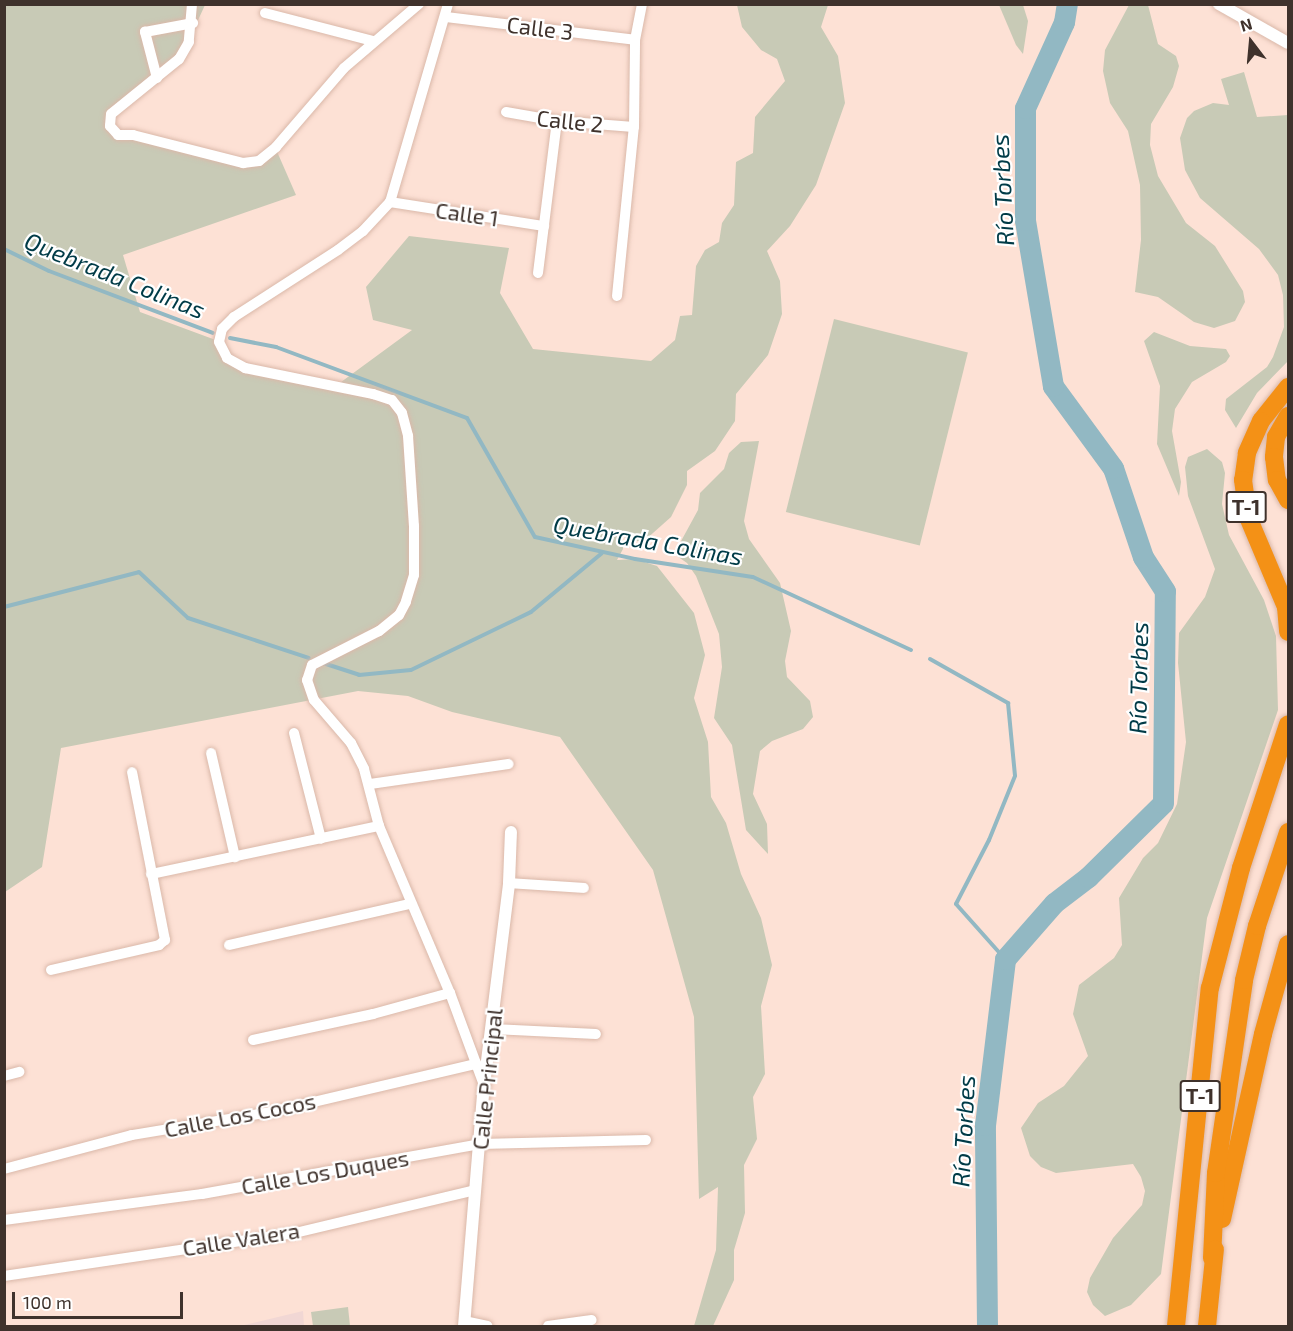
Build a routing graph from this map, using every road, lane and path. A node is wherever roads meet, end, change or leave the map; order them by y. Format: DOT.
graph roads {
  1 [pos="192,4"];
  2 [pos="419,4"];
  3 [pos="448,4"];
  4 [pos="642,4"];
  5 [pos="1219,4"];
  6 [pos="266,13"];
  7 [pos="446,17"];
  8 [pos="193,23"];
  9 [pos="635,40"];
  10 [pos="373,41"];
  11 [pos="1288,43"];
  12 [pos="157,78"];
  13 [pos="506,112"];
  14 [pos="557,121"];
  15 [pos="634,127"];
  16 [pos="390,202"];
  17 [pos="544,226"];
  18 [pos="538,273"];
  19 [pos="617,296"];
  20 [pos="1288,387"];
  21 [pos="1288,416"];
  22 [pos="1287,498"];
  23 [pos="1288,516"];
  24 [pos="1287,605"];
  25 [pos="1288,632"];
  26 [pos="1288,724"];
  27 [pos="294,733"];
  28 [pos="211,753"];
  29 [pos="509,764"];
  30 [pos="132,772"];
  31 [pos="370,784"];
  32 [pos="379,826"];
  33 [pos="511,832"];
  34 [pos="1288,832"];
  35 [pos="321,839"];
  36 [pos="235,857"];
  37 [pos="151,874"];
  38 [pos="509,883"];
  39 [pos="584,888"];
  40 [pos="410,904"];
  41 [pos="1288,944"];
  42 [pos="229,945"];
  43 [pos="51,970"];
  44 [pos="450,993"];
  45 [pos="493,1029"];
  46 [pos="596,1034"];
  47 [pos="254,1040"];
  48 [pos="476,1064"];
  49 [pos="20,1072"];
  50 [pos="4,1076"];
  51 [pos="484,1085"];
  52 [pos="646,1140"];
  53 [pos="480,1144"];
  54 [pos="4,1168"];
  55 [pos="475,1190"];
  56 [pos="4,1220"];
  57 [pos="1212,1258"];
  58 [pos="4,1276"];
  59 [pos="592,1320"];
  60 [pos="464,1324"];
  61 [pos="487,1326"];
  62 [pos="548,1326"];
  63 [pos="1176,1326"];
  64 [pos="1207,1326"];
  1 -- 8 [label="street"];
  2 -- 10 [label="street"];
  3 -- 7 [label="street"];
  4 -- 9 [label="street"];
  5 -- 11 [label="street"];
  6 -- 10 [label="street"];
  7 -- 9 [label="street, Calle 3"];
  7 -- 16 [label="street"];
  8 -- 12 [label="street"];
  8 -- 12 [label="street"];
  9 -- 15 [label="street"];
  10 -- 12 [label="street"];
  13 -- 14 [label="street, Calle 2"];
  14 -- 15 [label="street, Calle 2"];
  14 -- 17 [label="street"];
  15 -- 19 [label="street"];
  16 -- 17 [label="street, Calle 1"];
  16 -- 31 [label="street"];
  17 -- 18 [label="street"];
  20 -- 24 [label="highway, T-1"];
  21 -- 22 [label="highway"];
  22 -- 23 [label="highway"];
  24 -- 25 [label="highway, T-1"];
  26 -- 63 [label="highway, T-1"];
  27 -- 35 [label="street"];
  28 -- 36 [label="street"];
  29 -- 31 [label="street"];
  30 -- 37 [label="street"];
  31 -- 32 [label="street"];
  32 -- 35 [label="street"];
  32 -- 40 [label="street"];
  33 -- 38 [label="street, Calle Principal"];
  34 -- 57 [label="highway"];
  35 -- 36 [label="street"];
  36 -- 37 [label="street"];
  37 -- 43 [label="street"];
  38 -- 39 [label="street"];
  38 -- 45 [label="street, Calle Principal"];
  40 -- 42 [label="street"];
  40 -- 44 [label="street"];
  41 -- 57 [label="highway, T-1"];
  44 -- 47 [label="street"];
  44 -- 48 [label="street"];
  45 -- 46 [label="street"];
  45 -- 51 [label="street, Calle Principal"];
  48 -- 51 [label="street"];
  48 -- 54 [label="street, Calle Los Cocos"];
  49 -- 50 [label="street"];
  51 -- 53 [label="street, Calle Principal"];
  52 -- 53 [label="street, Calle Los Duques"];
  53 -- 55 [label="street, Calle Principal"];
  53 -- 56 [label="street, Calle Los Duques"];
  55 -- 58 [label="street, Calle Valera"];
  55 -- 60 [label="street, Calle Principal"];
  57 -- 64 [label="highway, T-1"];
  59 -- 62 [label="street"];
  60 -- 61 [label="street"];
}
